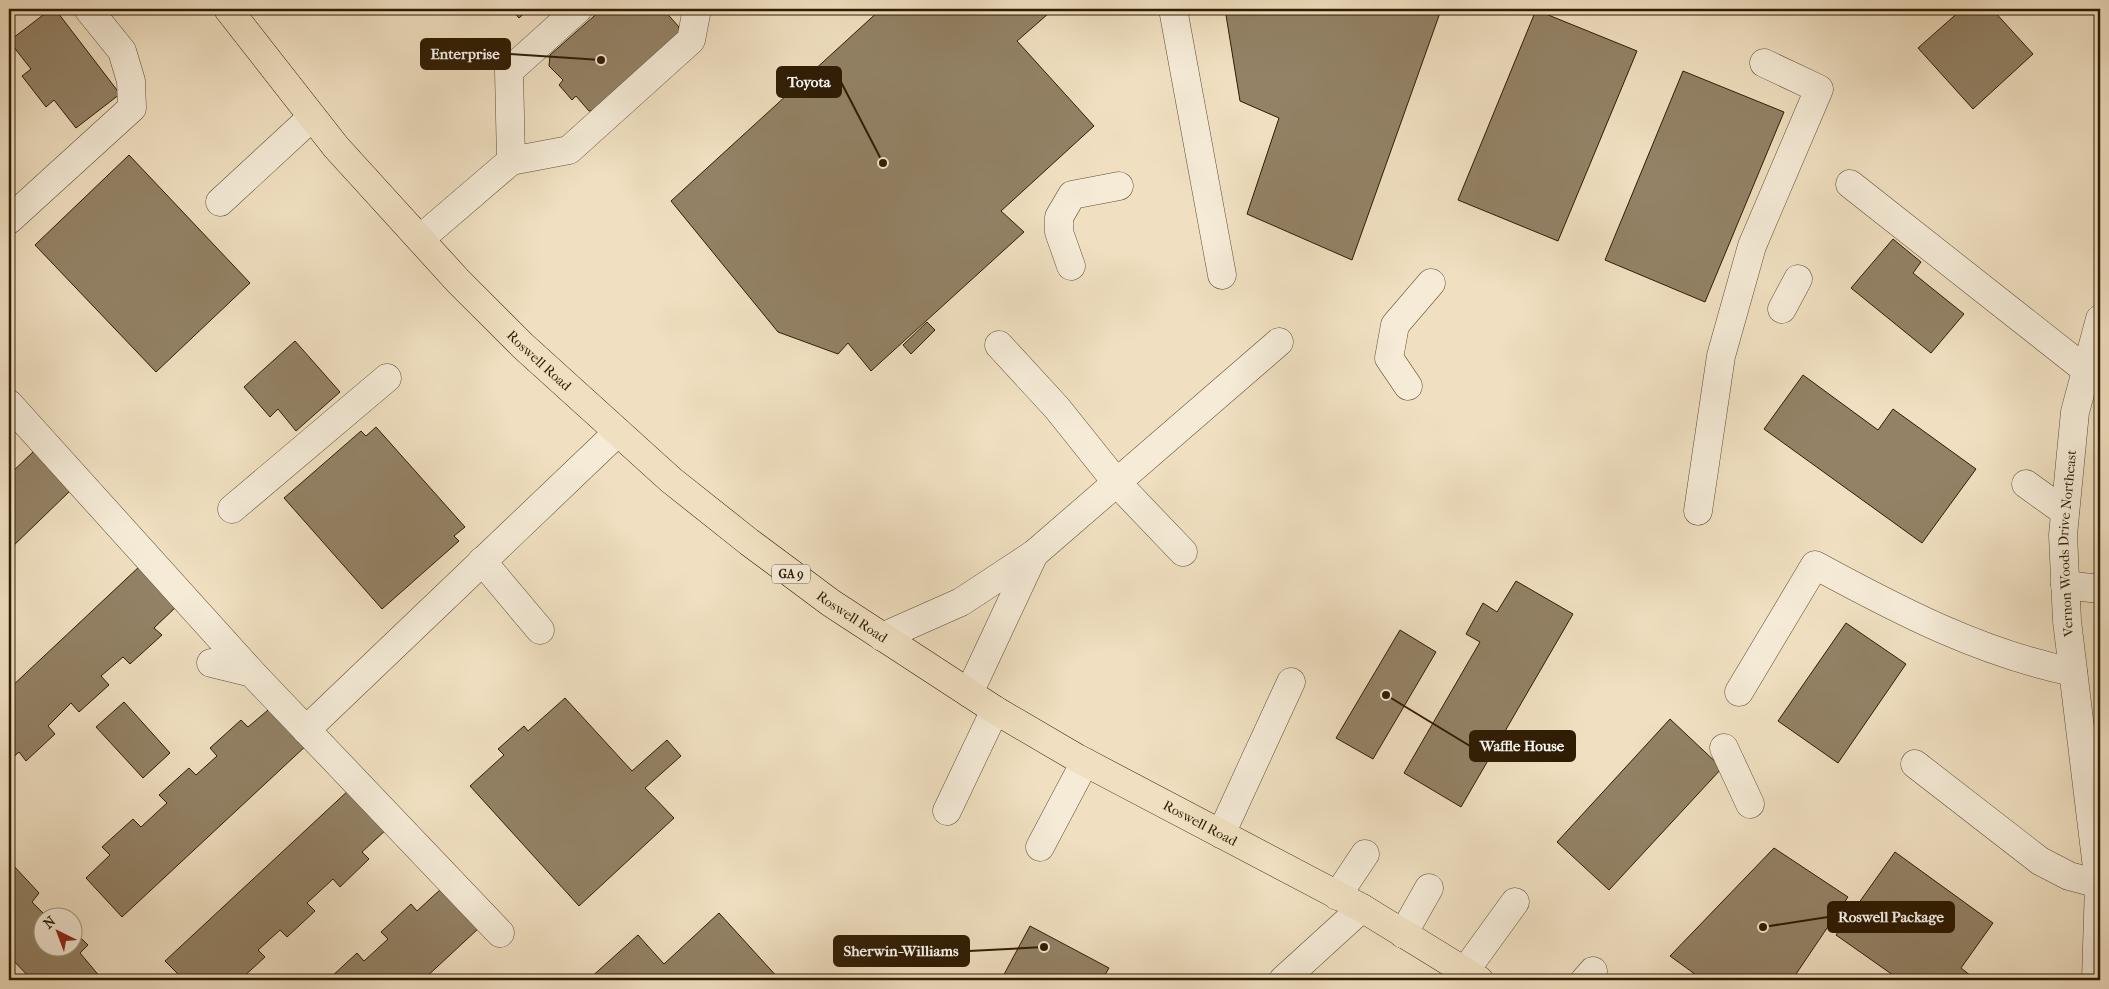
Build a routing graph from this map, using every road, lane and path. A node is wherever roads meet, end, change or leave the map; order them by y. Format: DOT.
graph roads {
  1 [pos="88,9"];
  2 [pos="228,9"];
  3 [pos="578,9"];
  4 [pos="697,9"];
  5 [pos="1173,9"];
  6 [pos="1764,63"];
  7 [pos="312,117"];
  8 [pos="511,161"];
  9 [pos="1850,184"];
  10 [pos="1119,186"];
  11 [pos="220,202"];
  12 [pos="9,220"];
  13 [pos="420,239"];
  14 [pos="1070,266"];
  15 [pos="1222,275"];
  16 [pos="1798,279"];
  17 [pos="1431,283"];
  18 [pos="1782,309"];
  19 [pos="2100,319"];
  20 [pos="1279,342"];
  21 [pos="999,345"];
  22 [pos="2086,370"];
  23 [pos="387,378"];
  24 [pos="1408,386"];
  25 [pos="9,404"];
  26 [pos="618,432"];
  27 [pos="1117,483"];
  28 [pos="2026,484"];
  29 [pos="232,509"];
  30 [pos="1698,511"];
  31 [pos="2065,512"];
  32 [pos="1183,552"];
  33 [pos="1034,554"];
  34 [pos="482,562"];
  35 [pos="2065,585"];
  36 [pos="2100,589"];
  37 [pos="540,630"];
  38 [pos="882,637"];
  39 [pos="211,663"];
  40 [pos="2073,672"];
  41 [pos="252,673"];
  42 [pos="1291,682"];
  43 [pos="1738,692"];
  44 [pos="969,693"];
  45 [pos="994,710"];
  46 [pos="306,730"];
  47 [pos="1724,748"];
  48 [pos="1085,762"];
  49 [pos="1915,764"];
  50 [pos="1750,804"];
  51 [pos="947,811"];
  52 [pos="1221,834"];
  53 [pos="1040,848"];
  54 [pos="1365,854"];
  55 [pos="2099,884"];
  56 [pos="1429,888"];
  57 [pos="1337,896"];
  58 [pos="1515,902"];
  59 [pos="1362,908"];
  60 [pos="500,933"];
  61 [pos="1403,934"];
  62 [pos="1472,976"];
  63 [pos="1283,980"];
  64 [pos="2096,980"];
  1 -- 12 [label="street"];
  2 -- 7 [label="main road, Roswell Road / GA 9"];
  3 -- 8 [label="street"];
  4 -- 8 [label="street"];
  5 -- 15 [label="street"];
  6 -- 30 [label="street"];
  7 -- 11 [label="street"];
  7 -- 13 [label="main road, Roswell Road / GA 9"];
  8 -- 13 [label="street"];
  9 -- 22 [label="street"];
  10 -- 14 [label="street"];
  13 -- 26 [label="main road, Roswell Road / GA 9"];
  16 -- 18 [label="street"];
  17 -- 24 [label="street"];
  19 -- 22 [label="street, Vernon Woods Drive Northeast"];
  20 -- 27 [label="street"];
  21 -- 27 [label="street"];
  22 -- 31 [label="street, Vernon Woods Drive Northeast"];
  23 -- 29 [label="street"];
  25 -- 41 [label="street"];
  26 -- 34 [label="street"];
  26 -- 38 [label="main road, Roswell Road / GA 9"];
  27 -- 32 [label="street"];
  27 -- 33 [label="street"];
  28 -- 31 [label="street"];
  31 -- 35 [label="street, Vernon Woods Drive Northeast"];
  33 -- 38 [label="street"];
  33 -- 44 [label="street"];
  34 -- 37 [label="street"];
  34 -- 46 [label="street"];
  35 -- 36 [label="street"];
  35 -- 40 [label="street, Vernon Woods Drive Northeast"];
  38 -- 44 [label="main road, Roswell Road / GA 9"];
  39 -- 41 [label="street"];
  40 -- 43 [label="street"];
  40 -- 55 [label="street, Vernon Woods Drive Northeast"];
  41 -- 46 [label="street"];
  42 -- 52 [label="street"];
  44 -- 45 [label="main road, Roswell Road / GA 9"];
  45 -- 48 [label="main road, Roswell Road / GA 9"];
  45 -- 51 [label="street"];
  46 -- 60 [label="street"];
  47 -- 50 [label="street"];
  48 -- 52 [label="main road, Roswell Road / GA 9"];
  48 -- 53 [label="street"];
  49 -- 55 [label="street"];
  52 -- 57 [label="main road, Roswell Road / GA 9"];
  54 -- 57 [label="street"];
  55 -- 64 [label="street, Vernon Woods Drive Northeast"];
  56 -- 61 [label="street"];
  57 -- 59 [label="main road, Roswell Road / GA 9"];
  58 -- 62 [label="street"];
  59 -- 61 [label="main road, Roswell Road / GA 9"];
  59 -- 63 [label="street"];
  61 -- 62 [label="main road, Roswell Road / GA 9"];
}
